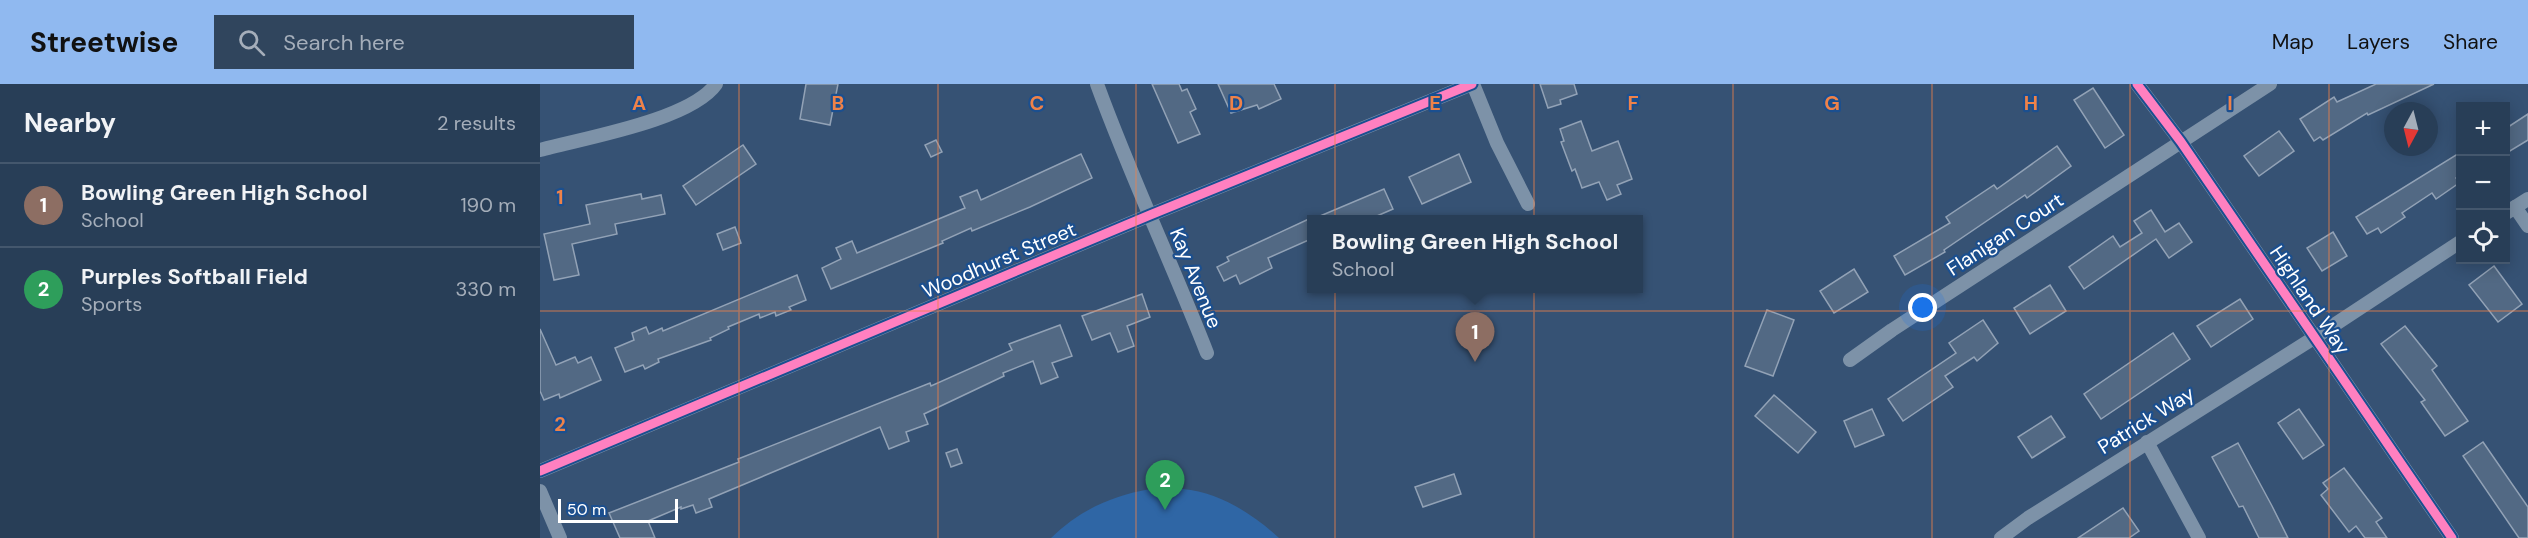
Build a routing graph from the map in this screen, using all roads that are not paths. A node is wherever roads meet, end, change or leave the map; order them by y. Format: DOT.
graph roads {
  1 [pos="716,84"];
  2 [pos="1097,84"];
  3 [pos="1473,84"];
  4 [pos="2137,84"];
  5 [pos="2270,84"];
  6 [pos="2181,142"];
  7 [pos="540,150"];
  8 [pos="2528,199"];
  9 [pos="1527,204"];
  10 [pos="2510,210"];
  11 [pos="1150,215"];
  12 [pos="2528,226"];
  13 [pos="2456,245"];
  14 [pos="2314,337"];
  15 [pos="1207,353"];
  16 [pos="1850,360"];
  17 [pos="2147,442"];
  18 [pos="540,471"];
  19 [pos="540,491"];
  20 [pos="560,538"];
  21 [pos="2001,538"];
  22 [pos="2199,538"];
  23 [pos="2452,538"];
  1 -- 7 [label="street"];
  2 -- 11 [label="street, Kay Avenue"];
  3 -- 9 [label="street"];
  3 -- 11 [label="street, Woodhurst Street"];
  4 -- 6 [label="street, Highland Way"];
  5 -- 6 [label="street, Flanigan Court"];
  6 -- 14 [label="street, Highland Way"];
  6 -- 16 [label="street, Flanigan Court"];
  8 -- 10 [label="street"];
  10 -- 12 [label="street"];
  11 -- 15 [label="street, Kay Avenue"];
  11 -- 18 [label="street, Woodhurst Street"];
  13 -- 14 [label="street, Patrick Way"];
  14 -- 17 [label="street, Patrick Way"];
  14 -- 23 [label="street, Highland Way"];
  17 -- 21 [label="street, Patrick Way"];
  17 -- 22 [label="street"];
  19 -- 20 [label="street"];
}
